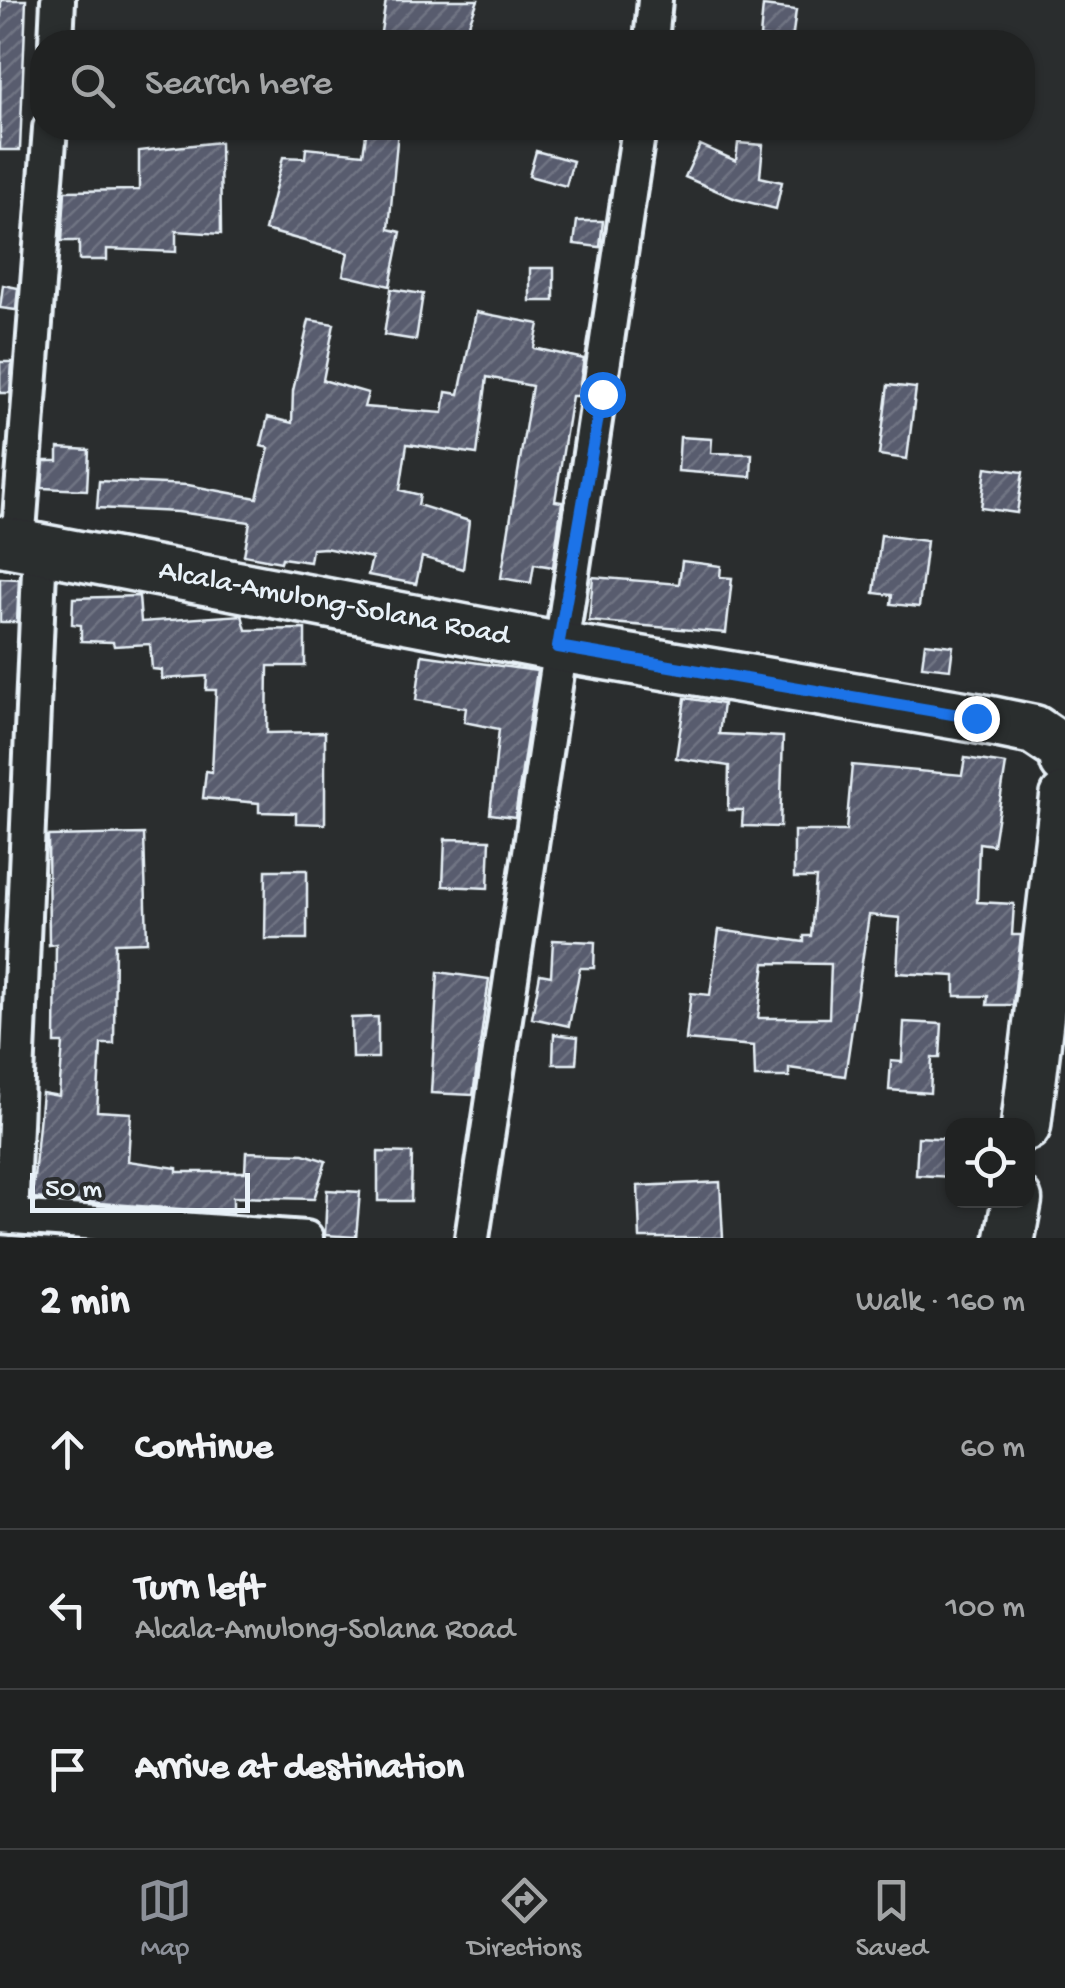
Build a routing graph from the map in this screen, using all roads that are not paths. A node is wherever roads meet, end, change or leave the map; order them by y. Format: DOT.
graph roads {
  1 [pos="58,0"];
  2 [pos="655,0"];
  3 [pos="57,30"];
  4 [pos="652,30"];
  5 [pos="49,140"];
  6 [pos="637,140"];
  7 [pos="19,544"];
  8 [pos="558,647"];
  9 [pos="1064,750"];
  10 [pos="1065,761"];
  11 [pos="1065,797"];
  12 [pos="1027,1118"];
  13 [pos="1016,1208"];
  14 [pos="6,1216"];
  15 [pos="306,1238"];
  16 [pos="472,1238"];
  17 [pos="1010,1238"];
  1 -- 3 [label="street"];
  2 -- 4 [label="street"];
  5 -- 7 [label="street"];
  6 -- 8 [label="street"];
  7 -- 8 [label="main road, Alcala-Amulong-Solana Road"];
  7 -- 14 [label="street"];
  8 -- 9 [label="main road, Alcala-Amulong-Solana Road"];
  8 -- 16 [label="street"];
  9 -- 10 [label="main road, Alcala-Amulong-Solana Road"];
  11 -- 12 [label="main road"];
  13 -- 17 [label="main road"];
  14 -- 15 [label="street"];
}
